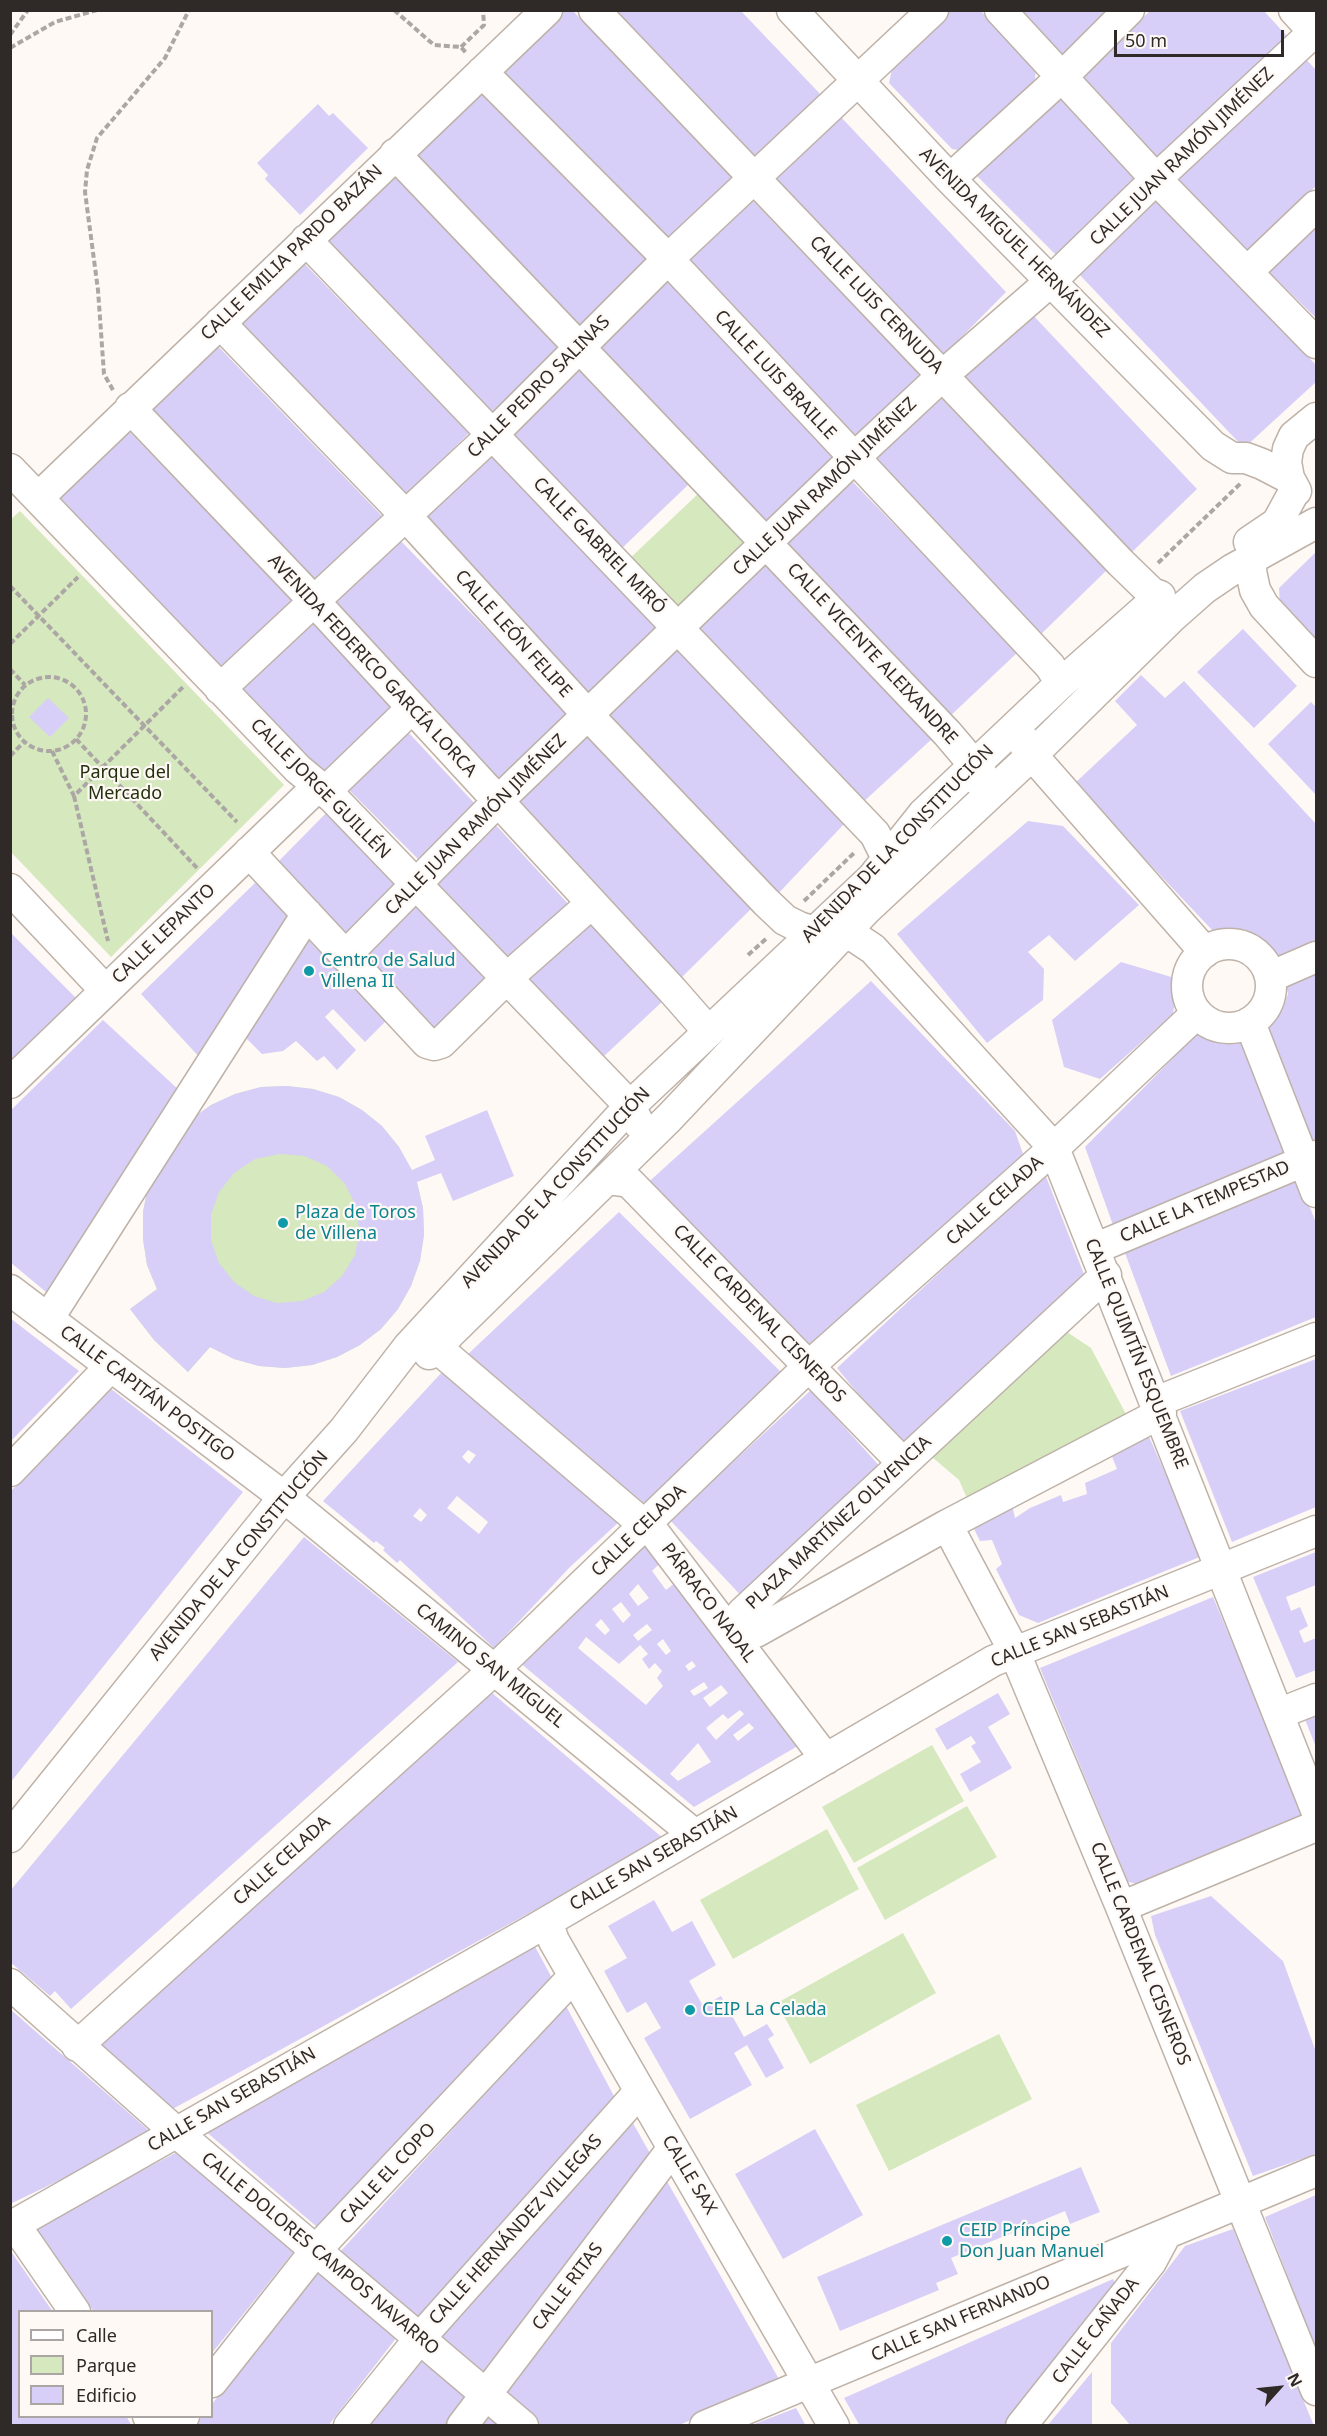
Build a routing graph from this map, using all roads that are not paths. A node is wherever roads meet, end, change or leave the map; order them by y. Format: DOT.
graph roads {
  1 [pos="547,10"];
  2 [pos="594,10"];
  3 [pos="792,10"];
  4 [pos="933,10"];
  5 [pos="1000,10"];
  6 [pos="1129,10"];
  7 [pos="1294,10"];
  8 [pos="1316,32"];
  9 [pos="482,72"];
  10 [pos="1063,76"];
  11 [pos="856,82"];
  12 [pos="395,154"];
  13 [pos="754,178"];
  14 [pos="950,179"];
  15 [pos="1156,179"];
  16 [pos="1317,206"];
  17 [pos="306,240"];
  18 [pos="668,259"];
  19 [pos="1247,272"];
  20 [pos="1051,281"];
  21 [pos="220,323"];
  22 [pos="1317,343"];
  23 [pos="580,346"];
  24 [pos="943,375"];
  25 [pos="130,408"];
  26 [pos="1305,427"];
  27 [pos="493,434"];
  28 [pos="1246,458"];
  29 [pos="853,459"];
  30 [pos="10,469"];
  31 [pos="1300,491"];
  32 [pos="38,498"];
  33 [pos="406,516"];
  34 [pos="1317,523"];
  35 [pos="766,542"];
  36 [pos="1252,557"];
  37 [pos="1161,596"];
  38 [pos="314,601"];
  39 [pos="678,628"];
  40 [pos="1317,662"];
  41 [pos="1058,686"];
  42 [pos="220,688"];
  43 [pos="412,708"];
  44 [pos="588,715"];
  45 [pos="1032,755"];
  46 [pos="975,765"];
  47 [pos="321,789"];
  48 [pos="496,801"];
  49 [pos="931,847"];
  50 [pos="249,852"];
  51 [pos="886,856"];
  52 [pos="416,886"];
  53 [pos="10,889"];
  54 [pos="592,903"];
  55 [pos="867,909"];
  56 [pos="307,914"];
  57 [pos="829,933"];
  58 [pos="873,949"];
  59 [pos="1205,952"];
  60 [pos="345,956"];
  61 [pos="1317,957"];
  62 [pos="1270,976"];
  63 [pos="507,978"];
  64 [pos="105,990"];
  65 [pos="1197,1013"];
  66 [pos="1250,1023"];
  67 [pos="704,1035"];
  68 [pos="10,1083"];
  69 [pos="630,1107"];
  70 [pos="1054,1148"];
  71 [pos="1310,1159"];
  72 [pos="607,1179"];
  73 [pos="1317,1192"];
  74 [pos="552,1233"];
  75 [pos="1100,1262"];
  76 [pos="10,1290"];
  77 [pos="48,1318"];
  78 [pos="1317,1338"];
  79 [pos="436,1347"];
  80 [pos="111,1366"];
  81 [pos="809,1366"];
  82 [pos="1159,1408"];
  83 [pos="344,1430"];
  84 [pos="903,1463"];
  85 [pos="10,1471"];
  86 [pos="284,1497"];
  87 [pos="947,1525"];
  88 [pos="644,1527"];
  89 [pos="1317,1532"];
  90 [pos="1221,1571"];
  91 [pos="1014,1651"];
  92 [pos="495,1669"];
  93 [pos="1317,1699"];
  94 [pos="1278,1714"];
  95 [pos="826,1759"];
  96 [pos="1317,1810"];
  97 [pos="1317,1826"];
  98 [pos="695,1835"];
  99 [pos="10,1837"];
  100 [pos="1121,1907"];
  101 [pos="547,1922"];
  102 [pos="574,1976"];
  103 [pos="10,1984"];
  104 [pos="77,2046"];
  105 [pos="639,2091"];
  106 [pos="176,2132"];
  107 [pos="673,2148"];
  108 [pos="1317,2171"];
  109 [pos="1241,2202"];
  110 [pos="13,2226"];
  111 [pos="1166,2234"];
  112 [pos="316,2250"];
  113 [pos="74,2310"];
  114 [pos="420,2338"];
  115 [pos="213,2381"];
  116 [pos="810,2381"];
  117 [pos="1317,2390"];
  118 [pos="486,2394"];
  119 [pos="349,2426"];
  120 [pos="462,2426"];
  121 [pos="523,2426"];
  122 [pos="705,2426"];
  123 [pos="834,2426"];
  124 [pos="1021,2426"];
  1 -- 9 [label="street, CALLE EMILIA PARDO BAZÁN"];
  2 -- 13 [label="street, CALLE LUIS CERNUDA"];
  3 -- 11 [label="street, AVENIDA MIGUEL HERNÁNDEZ"];
  4 -- 11 [label="street, CALLE PEDRO SALINAS"];
  5 -- 10 [label="street"];
  6 -- 10 [label="street"];
  7 -- 8 [label="street"];
  8 -- 15 [label="street, CALLE JUAN RAMÓN JIMÉNEZ"];
  9 -- 12 [label="street, CALLE EMILIA PARDO BAZÁN"];
  9 -- 18 [label="street, CALLE LUIS BRAILLE"];
  10 -- 14 [label="street"];
  10 -- 15 [label="street"];
  11 -- 13 [label="street, CALLE PEDRO SALINAS"];
  11 -- 14 [label="street, AVENIDA MIGUEL HERNÁNDEZ"];
  12 -- 17 [label="street, CALLE EMILIA PARDO BAZÁN"];
  12 -- 23 [label="street, CALLE VICENTE ALEIXANDRE"];
  13 -- 18 [label="street, CALLE PEDRO SALINAS"];
  13 -- 24 [label="street, CALLE LUIS CERNUDA"];
  14 -- 20 [label="street, AVENIDA MIGUEL HERNÁNDEZ"];
  15 -- 19 [label="street"];
  15 -- 20 [label="street, CALLE JUAN RAMÓN JIMÉNEZ"];
  16 -- 19 [label="street"];
  17 -- 21 [label="street, CALLE EMILIA PARDO BAZÁN"];
  17 -- 27 [label="street, CALLE GABRIEL MIRÓ"];
  18 -- 23 [label="street, CALLE PEDRO SALINAS"];
  18 -- 29 [label="street, CALLE LUIS BRAILLE"];
  19 -- 22 [label="street"];
  20 -- 24 [label="street, CALLE JUAN RAMÓN JIMÉNEZ"];
  20 -- 28 [label="street, AVENIDA MIGUEL HERNÁNDEZ"];
  21 -- 25 [label="street, CALLE EMILIA PARDO BAZÁN"];
  21 -- 33 [label="street, CALLE LEÓN FELIPE"];
  23 -- 27 [label="street, CALLE PEDRO SALINAS"];
  23 -- 35 [label="street, CALLE VICENTE ALEIXANDRE"];
  24 -- 29 [label="street, CALLE JUAN RAMÓN JIMÉNEZ"];
  24 -- 37 [label="street, CALLE LUIS CERNUDA"];
  25 -- 32 [label="street, CALLE EMILIA PARDO BAZÁN"];
  25 -- 38 [label="street, AVENIDA FEDERICO GARCÍA LORCA"];
  26 -- 28 [label="street"];
  26 -- 31 [label="street"];
  27 -- 33 [label="street, CALLE PEDRO SALINAS"];
  27 -- 39 [label="street, CALLE GABRIEL MIRÓ"];
  28 -- 31 [label="street, AVENIDA MIGUEL HERNÁNDEZ"];
  29 -- 35 [label="street, CALLE JUAN RAMÓN JIMÉNEZ"];
  29 -- 41 [label="street, CALLE LUIS BRAILLE"];
  30 -- 32 [label="street, CALLE JORGE GUILLÉN"];
  31 -- 37 [label="street"];
  32 -- 42 [label="street, CALLE JORGE GUILLÉN"];
  33 -- 38 [label="street, CALLE PEDRO SALINAS"];
  33 -- 44 [label="street, CALLE LEÓN FELIPE"];
  34 -- 36 [label="street"];
  35 -- 39 [label="street, CALLE JUAN RAMÓN JIMÉNEZ"];
  35 -- 46 [label="street, CALLE VICENTE ALEIXANDRE"];
  36 -- 40 [label="street"];
  36 -- 45 [label="street"];
  37 -- 41 [label="street, AVENIDA DE LA CONSTITUCIÓN"];
  37 -- 45 [label="street"];
  38 -- 42 [label="street, CALLE PEDRO SALINAS"];
  38 -- 43 [label="street, AVENIDA FEDERICO GARCÍA LORCA"];
  39 -- 44 [label="street, CALLE JUAN RAMÓN JIMÉNEZ"];
  39 -- 51 [label="street, CALLE GABRIEL MIRÓ"];
  41 -- 46 [label="street, AVENIDA DE LA CONSTITUCIÓN"];
  42 -- 47 [label="street, CALLE JORGE GUILLÉN"];
  43 -- 47 [label="street, CALLE LEPANTO"];
  43 -- 48 [label="street, AVENIDA FEDERICO GARCÍA LORCA"];
  44 -- 48 [label="street, CALLE JUAN RAMÓN JIMÉNEZ"];
  44 -- 57 [label="street, CALLE LEÓN FELIPE"];
  45 -- 49 [label="street"];
  45 -- 59 [label="street"];
  46 -- 49 [label="street"];
  46 -- 51 [label="street, AVENIDA DE LA CONSTITUCIÓN"];
  47 -- 50 [label="street, CALLE LEPANTO"];
  47 -- 52 [label="street, CALLE JORGE GUILLÉN"];
  48 -- 52 [label="street, CALLE JUAN RAMÓN JIMÉNEZ"];
  48 -- 54 [label="street, AVENIDA FEDERICO GARCÍA LORCA"];
  49 -- 55 [label="street"];
  50 -- 56 [label="street"];
  50 -- 64 [label="street, CALLE LEPANTO"];
  51 -- 57 [label="street, AVENIDA DE LA CONSTITUCIÓN"];
  52 -- 60 [label="street, CALLE JUAN RAMÓN JIMÉNEZ"];
  52 -- 63 [label="street, CALLE JORGE GUILLÉN"];
  53 -- 64 [label="street"];
  54 -- 63 [label="street"];
  54 -- 67 [label="street, AVENIDA FEDERICO GARCÍA LORCA"];
  55 -- 57 [label="street"];
  55 -- 58 [label="street"];
  56 -- 60 [label="street"];
  56 -- 77 [label="street"];
  57 -- 58 [label="street, CALLE LEÓN FELIPE"];
  57 -- 67 [label="street, AVENIDA DE LA CONSTITUCIÓN"];
  57 -- 72 [label="street"];
  58 -- 70 [label="street, CALLE QUIMTÍN ESQUEMBRE"];
  59 -- 62 [label="street"];
  59 -- 65 [label="street"];
  60 -- 63 [label="street"];
  61 -- 62 [label="street"];
  62 -- 66 [label="street"];
  63 -- 69 [label="street, CALLE JORGE GUILLÉN"];
  64 -- 68 [label="street, CALLE LEPANTO"];
  65 -- 66 [label="street"];
  65 -- 70 [label="street, CALLE CELADA"];
  66 -- 71 [label="street"];
  67 -- 69 [label="street, AVENIDA DE LA CONSTITUCIÓN"];
  69 -- 74 [label="street"];
  69 -- 83 [label="street, AVENIDA DE LA CONSTITUCIÓN"];
  70 -- 75 [label="street, CALLE QUIMTÍN ESQUEMBRE"];
  70 -- 81 [label="street, CALLE CELADA"];
  71 -- 73 [label="street"];
  71 -- 75 [label="street, CALLE LA TEMPESTAD"];
  72 -- 74 [label="street"];
  72 -- 81 [label="street, CALLE CARDENAL CISNEROS"];
  74 -- 79 [label="street"];
  75 -- 82 [label="street, CALLE QUIMTÍN ESQUEMBRE"];
  75 -- 84 [label="street, PLAZA MARTÍNEZ OLIVENCIA"];
  76 -- 77 [label="street, CALLE CAPITÁN POSTIGO"];
  77 -- 80 [label="street, CALLE CAPITÁN POSTIGO"];
  78 -- 82 [label="street, PLAZA MARTÍNEZ OLIVENCIA"];
  79 -- 83 [label="street"];
  79 -- 88 [label="street, PÁRRACO NADAL"];
  80 -- 85 [label="street"];
  80 -- 86 [label="street, CALLE CAPITÁN POSTIGO"];
  81 -- 84 [label="street, CALLE CARDENAL CISNEROS"];
  81 -- 88 [label="street, CALLE CELADA"];
  82 -- 87 [label="street, PLAZA MARTÍNEZ OLIVENCIA"];
  82 -- 90 [label="street, CALLE QUIMTÍN ESQUEMBRE"];
  83 -- 86 [label="street, AVENIDA DE LA CONSTITUCIÓN"];
  84 -- 87 [label="street, PLAZA MARTÍNEZ OLIVENCIA"];
  86 -- 92 [label="street, CAMINO SAN MIGUEL"];
  86 -- 99 [label="street, AVENIDA DE LA CONSTITUCIÓN"];
  87 -- 91 [label="street, CALLE CARDENAL CISNEROS"];
  88 -- 92 [label="street, CALLE CELADA"];
  88 -- 95 [label="street, PÁRRACO NADAL"];
  89 -- 90 [label="street, CALLE SAN SEBASTIÁN"];
  90 -- 91 [label="street, CALLE SAN SEBASTIÁN"];
  90 -- 94 [label="street, CALLE QUIMTÍN ESQUEMBRE"];
  91 -- 95 [label="street, CALLE SAN SEBASTIÁN"];
  91 -- 100 [label="street, CALLE CARDENAL CISNEROS"];
  92 -- 98 [label="street, CAMINO SAN MIGUEL"];
  92 -- 104 [label="street, CALLE CELADA"];
  93 -- 94 [label="street"];
  94 -- 96 [label="street, CALLE QUIMTÍN ESQUEMBRE"];
  95 -- 98 [label="street, CALLE SAN SEBASTIÁN"];
  97 -- 100 [label="street"];
  98 -- 101 [label="street, CALLE SAN SEBASTIÁN"];
  100 -- 109 [label="street, CALLE CARDENAL CISNEROS"];
  101 -- 102 [label="street, CALLE SAX"];
  101 -- 106 [label="street, CALLE SAN SEBASTIÁN"];
  102 -- 105 [label="street, CALLE SAX"];
  102 -- 112 [label="street, CALLE EL COPO"];
  103 -- 104 [label="street, CALLE DOLORES CAMPOS NAVARRO"];
  104 -- 106 [label="street, CALLE DOLORES CAMPOS NAVARRO"];
  105 -- 107 [label="street, CALLE SAX"];
  105 -- 114 [label="street, CALLE HERNÁNDEZ VILLEGAS"];
  106 -- 110 [label="street, CALLE SAN SEBASTIÁN"];
  106 -- 112 [label="street, CALLE DOLORES CAMPOS NAVARRO"];
  107 -- 116 [label="street, CALLE SAX"];
  107 -- 118 [label="street, CALLE RITAS"];
  108 -- 109 [label="street, CALLE SAN FERNANDO"];
  109 -- 111 [label="street, CALLE SAN FERNANDO"];
  109 -- 117 [label="street, CALLE CARDENAL CISNEROS"];
  110 -- 113 [label="street"];
  111 -- 116 [label="street, CALLE SAN FERNANDO"];
  111 -- 124 [label="street, CALLE CAÑADA"];
  112 -- 114 [label="street, CALLE DOLORES CAMPOS NAVARRO"];
  112 -- 115 [label="street, CALLE EL COPO"];
  114 -- 118 [label="street, CALLE DOLORES CAMPOS NAVARRO"];
  114 -- 119 [label="street, CALLE HERNÁNDEZ VILLEGAS"];
  116 -- 122 [label="street, CALLE SAN FERNANDO"];
  116 -- 123 [label="street, CALLE SAX"];
  118 -- 120 [label="street, CALLE RITAS"];
  118 -- 121 [label="street, CALLE DOLORES CAMPOS NAVARRO"];
}
